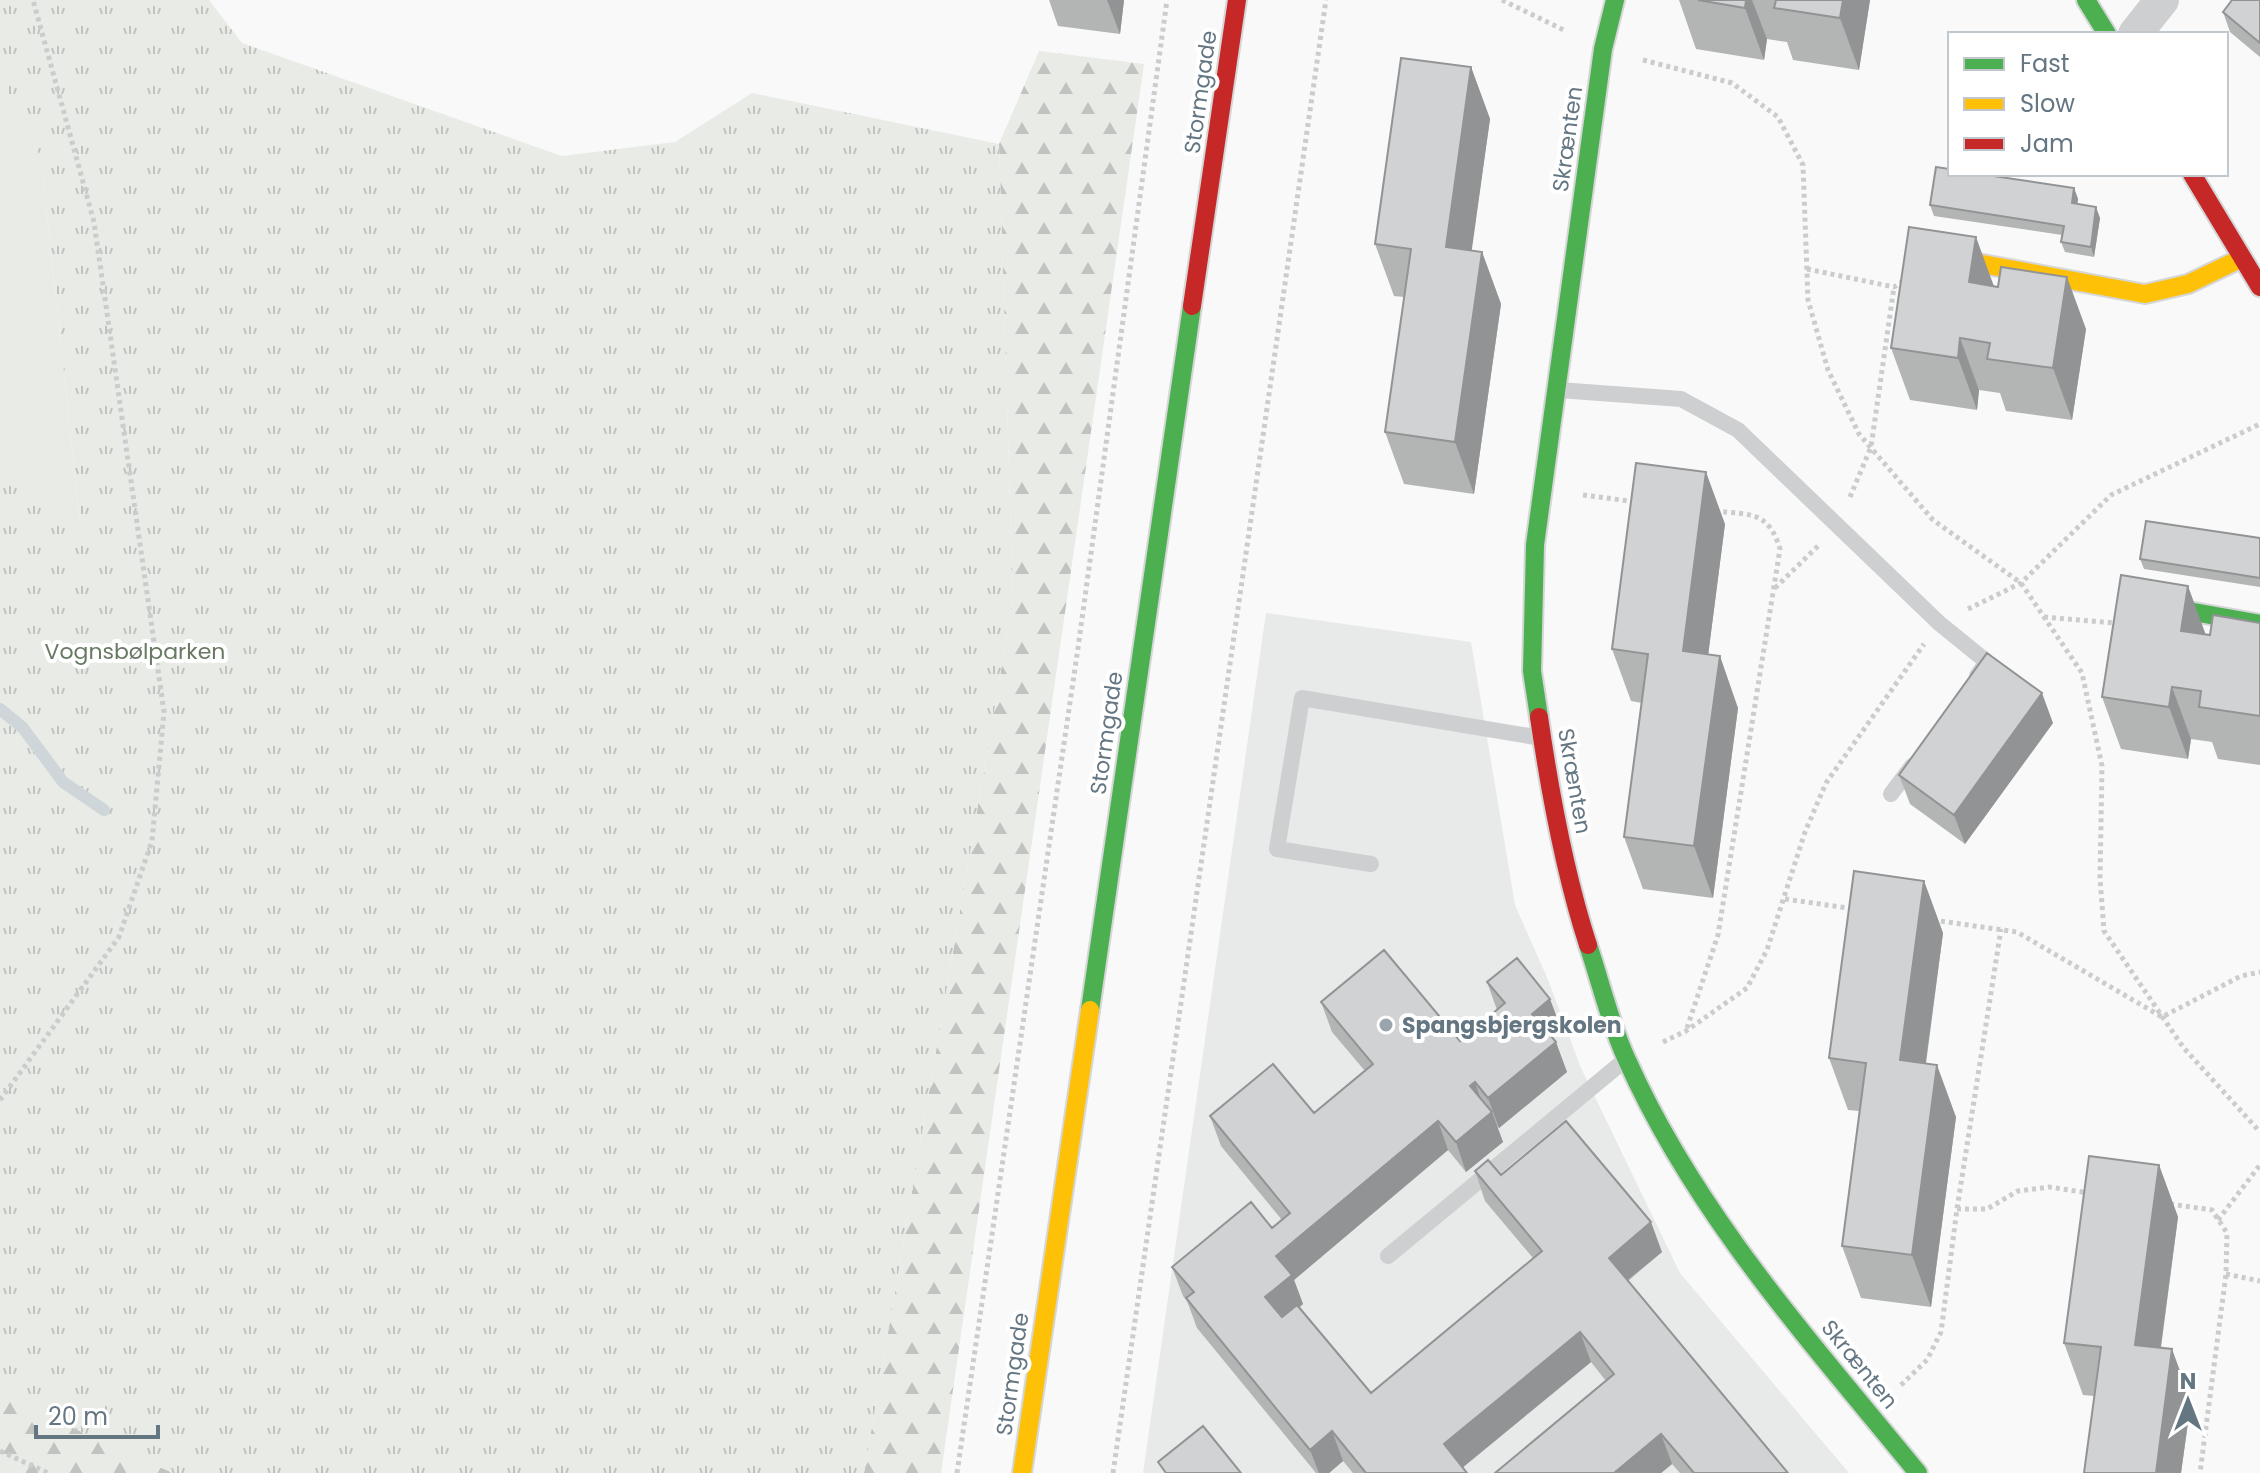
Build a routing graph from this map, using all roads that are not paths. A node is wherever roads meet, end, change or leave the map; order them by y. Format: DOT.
graph roads {
  1 [pos="1237,0"];
  2 [pos="1615,0"];
  3 [pos="2086,0"];
  4 [pos="2162,0"];
  5 [pos="2106,32"];
  6 [pos="2137,32"];
  7 [pos="2193,176"];
  8 [pos="1939,256"];
  9 [pos="2242,258"];
  10 [pos="2260,287"];
  11 [pos="1557,390"];
  12 [pos="2149,604"];
  13 [pos="2260,624"];
  14 [pos="1969,686"];
  15 [pos="1542,738"];
  16 [pos="1917,758"];
  17 [pos="1891,794"];
  18 [pos="1371,864"];
  19 [pos="1626,1059"];
  20 [pos="1388,1256"];
  21 [pos="1022,1473"];
  22 [pos="1918,1473"];
  1 -- 21 [label="street, Stormgade"];
  2 -- 11 [label="street, Skrænten"];
  3 -- 5 [label="street"];
  4 -- 6 [label="street"];
  7 -- 9 [label="street"];
  8 -- 9 [label="street"];
  9 -- 10 [label="street"];
  11 -- 14 [label="lane"];
  11 -- 15 [label="street, Skrænten"];
  12 -- 13 [label="street"];
  15 -- 18 [label="lane"];
  15 -- 19 [label="street, Skrænten"];
  16 -- 17 [label="lane"];
  19 -- 20 [label="lane"];
  19 -- 22 [label="street, Skrænten"];
}
